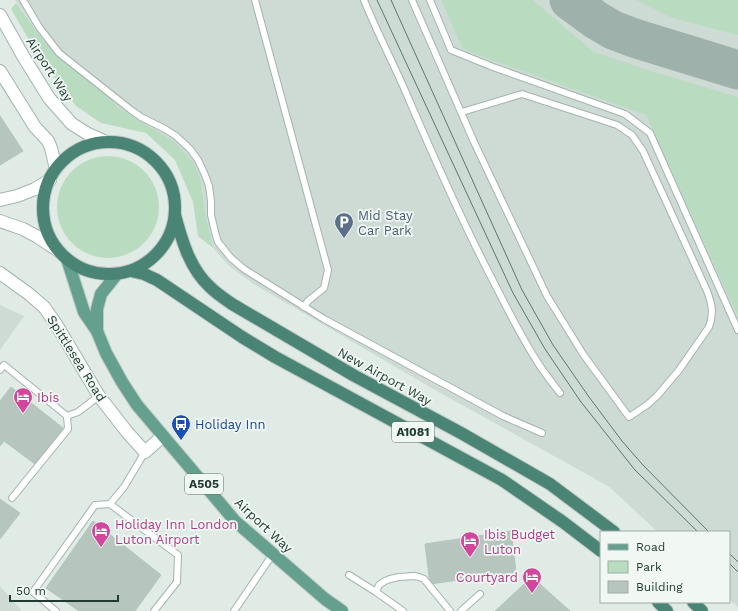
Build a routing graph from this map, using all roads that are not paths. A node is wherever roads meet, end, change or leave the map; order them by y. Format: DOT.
graph roads {
  1 [pos="23,0"];
  2 [pos="255,0"];
  3 [pos="364,0"];
  4 [pos="412,0"];
  5 [pos="430,0"];
  6 [pos="0,15"];
  7 [pos="0,71"];
  8 [pos="462,112"];
  9 [pos="106,142"];
  10 [pos="56,169"];
  11 [pos="50,180"];
  12 [pos="0,200"];
  13 [pos="175,215"];
  14 [pos="0,221"];
  15 [pos="63,255"];
  16 [pos="131,271"];
  17 [pos="0,273"];
  18 [pos="117,274"];
  19 [pos="304,307"];
  20 [pos="738,330"];
  21 [pos="97,331"];
  22 [pos="0,370"];
  23 [pos="560,393"];
  24 [pos="99,396"];
  25 [pos="67,416"];
  26 [pos="542,433"];
  27 [pos="163,436"];
  28 [pos="145,452"];
  29 [pos="12,498"];
  30 [pos="110,504"];
  31 [pos="613,531"];
  32 [pos="600,550"];
  33 [pos="273,554"];
  34 [pos="349,575"];
  35 [pos="376,592"];
  36 [pos="480,594"];
  37 [pos="659,603"];
  38 [pos="694,603"];
  39 [pos="400,610"];
  40 [pos="56,611"];
  41 [pos="154,611"];
  42 [pos="234,611"];
  43 [pos="342,611"];
  44 [pos="450,611"];
  45 [pos="461,611"];
  46 [pos="668,611"];
  47 [pos="702,611"];
  1 -- 19 [label="lane"];
  2 -- 19 [label="lane"];
  3 -- 23 [label="lane"];
  4 -- 8 [label="lane"];
  5 -- 20 [label="lane"];
  6 -- 9 [label="street, Airport Way"];
  7 -- 10 [label="street"];
  8 -- 8 [label="lane"];
  9 -- 10 [label="highway"];
  9 -- 13 [label="highway"];
  10 -- 11 [label="highway"];
  11 -- 12 [label="street"];
  11 -- 15 [label="highway"];
  13 -- 16 [label="highway"];
  13 -- 31 [label="highway, New Airport Way / A1081"];
  14 -- 15 [label="street"];
  15 -- 18 [label="highway"];
  15 -- 21 [label="main road, Airport Way / A505"];
  16 -- 18 [label="highway"];
  16 -- 32 [label="highway, A1081"];
  17 -- 24 [label="street, Spittlesea Road"];
  18 -- 21 [label="main road, Airport Way / A505"];
  19 -- 26 [label="lane"];
  21 -- 27 [label="main road, Airport Way / A505"];
  22 -- 25 [label="lane"];
  24 -- 25 [label="lane"];
  24 -- 28 [label="street, Spittlesea Road"];
  25 -- 29 [label="lane"];
  27 -- 28 [label="street"];
  27 -- 33 [label="main road, Airport Way / A505"];
  28 -- 30 [label="lane"];
  30 -- 40 [label="lane"];
  30 -- 41 [label="lane"];
  33 -- 42 [label="lane"];
  33 -- 43 [label="main road, Airport Way / A505"];
  34 -- 35 [label="lane"];
  35 -- 39 [label="lane"];
  35 -- 44 [label="lane"];
  36 -- 45 [label="lane"];
  37 -- 46 [label="highway"];
  38 -- 47 [label="highway"];
}
